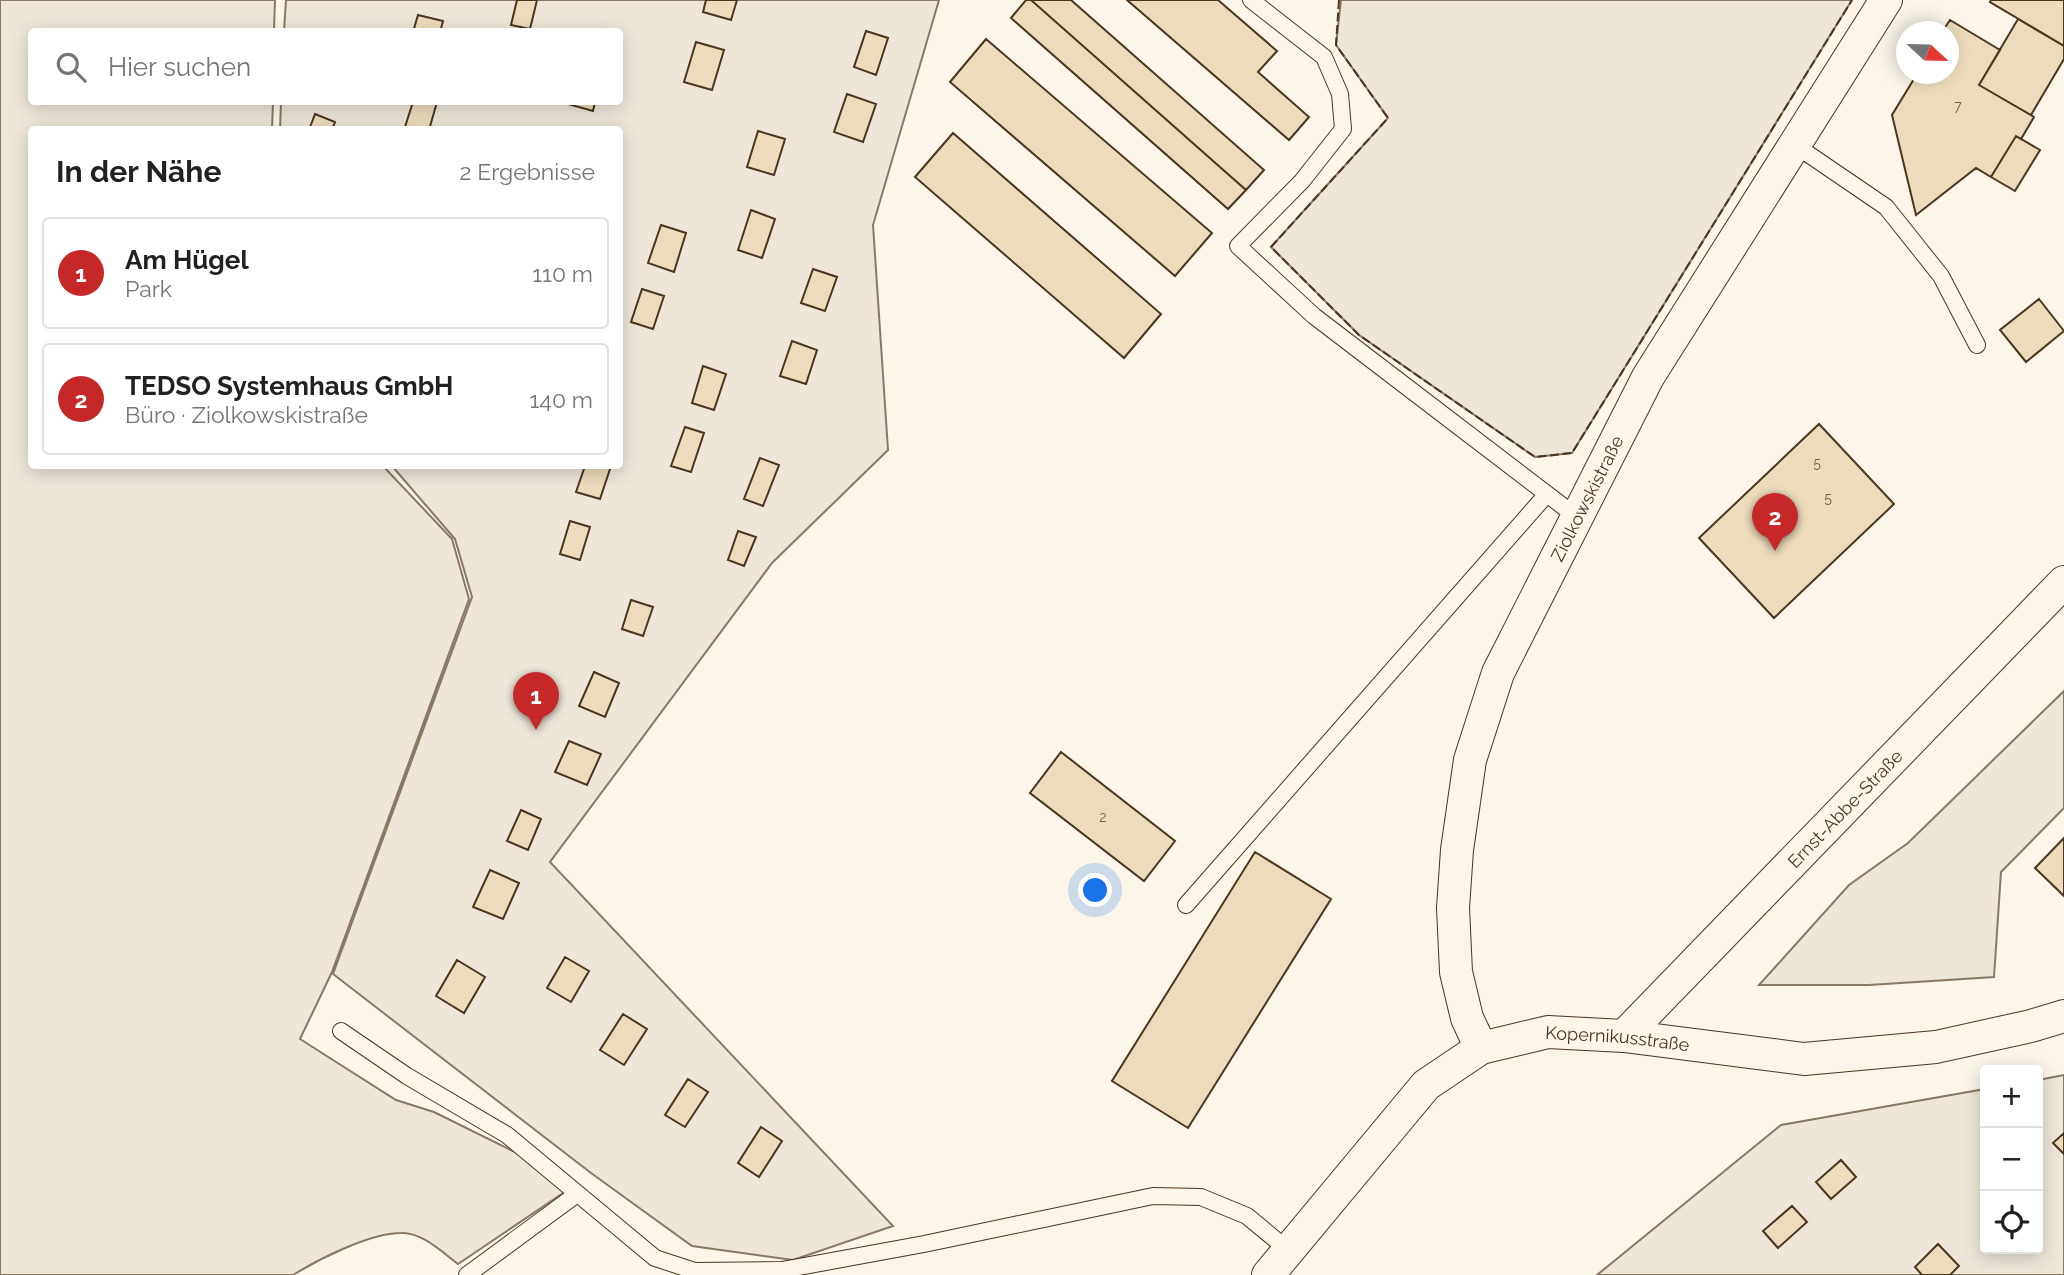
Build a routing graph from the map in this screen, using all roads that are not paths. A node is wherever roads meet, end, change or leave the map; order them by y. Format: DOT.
graph roads {
  1 [pos="1251,0"];
  2 [pos="1886,0"];
  3 [pos="1795,145"];
  4 [pos="1977,345"];
  5 [pos="1547,494"];
  6 [pos="1577,517"];
  7 [pos="2064,582"];
  8 [pos="1186,905"];
  9 [pos="2064,1016"];
  10 [pos="341,1031"];
  11 [pos="1624,1036"];
  12 [pos="1481,1048"];
  13 [pos="578,1194"];
  14 [pos="1288,1250"];
  15 [pos="467,1275"];
  16 [pos="1268,1275"];
  1 -- 5 [label="lane"];
  2 -- 3 [label="street, Ziolkowskistraße"];
  3 -- 4 [label="lane"];
  3 -- 6 [label="street, Ziolkowskistraße"];
  5 -- 6 [label="lane"];
  5 -- 8 [label="lane"];
  6 -- 12 [label="street, Ziolkowskistraße"];
  7 -- 11 [label="street, Ernst-Abbe-Straße"];
  9 -- 11 [label="street, Kopernikusstraße"];
  10 -- 13 [label="lane"];
  11 -- 12 [label="street, Kopernikusstraße"];
  12 -- 14 [label="street, Kopernikusstraße"];
  13 -- 14 [label="lane"];
  13 -- 15 [label="lane"];
  14 -- 16 [label="street, Kopernikusstraße"];
}
